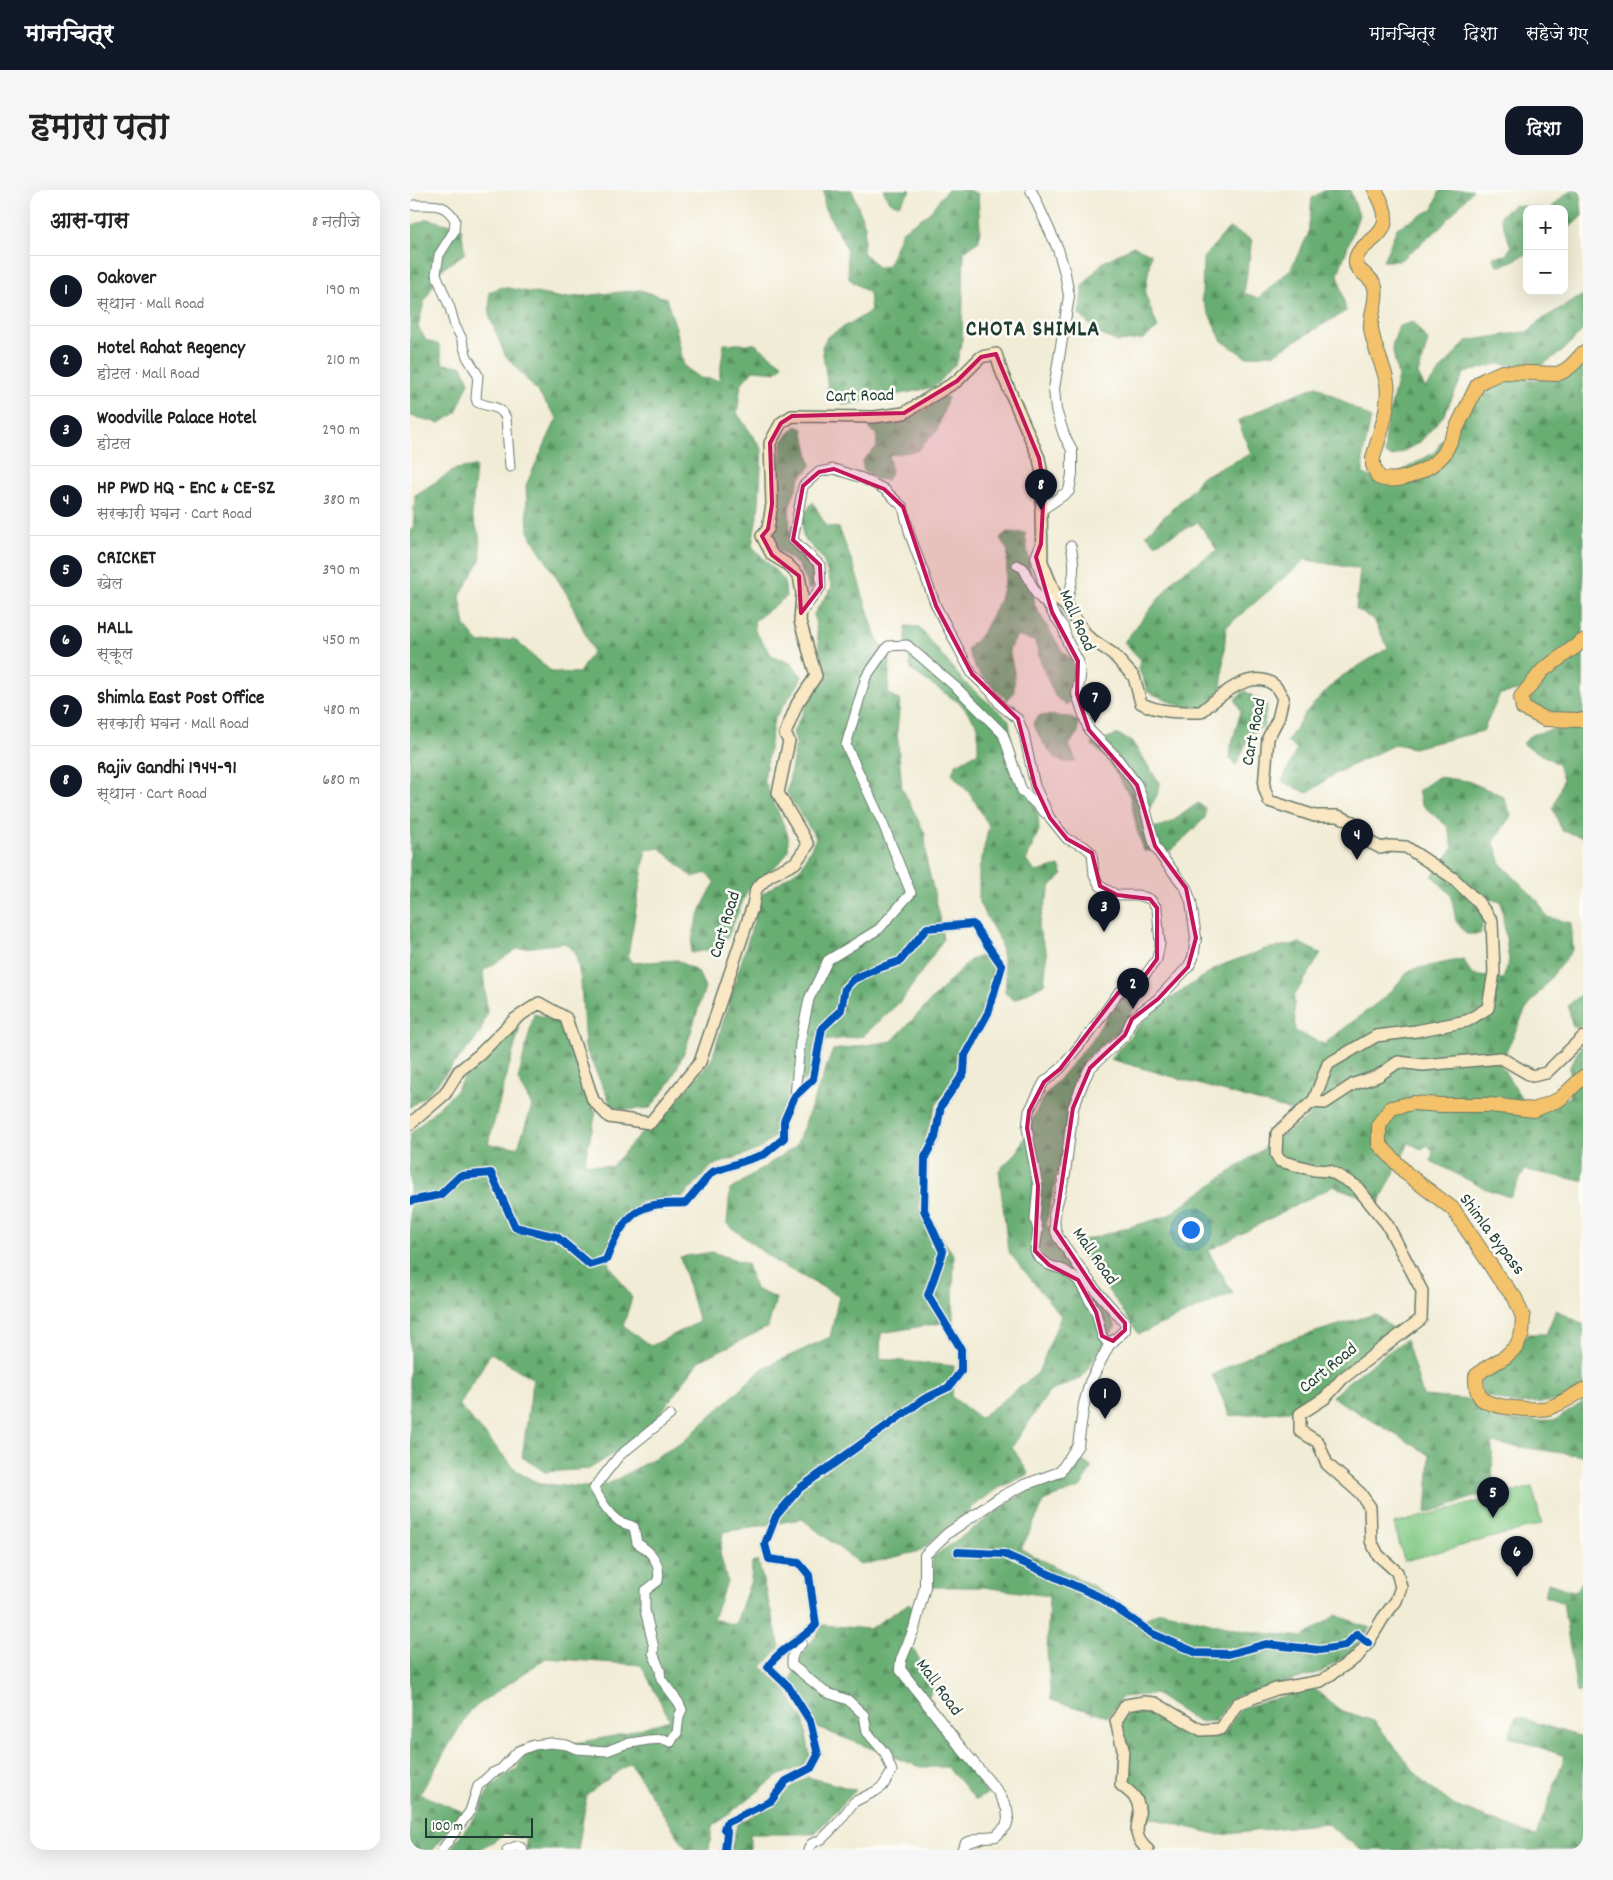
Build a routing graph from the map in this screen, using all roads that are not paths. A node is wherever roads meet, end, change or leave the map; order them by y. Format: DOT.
graph roads {
  1 [pos="1031,190"];
  2 [pos="1376,190"];
  3 [pos="410,205"];
  4 [pos="1583,352"];
  5 [pos="510,467"];
  6 [pos="1041,510"];
  7 [pos="1041,544"];
  8 [pos="1071,546"];
  9 [pos="1017,565"];
  10 [pos="1066,606"];
  11 [pos="1050,608"];
  12 [pos="800,613"];
  13 [pos="1583,641"];
  14 [pos="1583,720"];
  15 [pos="1050,818"];
  16 [pos="1583,1037"];
  17 [pos="1583,1077"];
  18 [pos="795,1096"];
  19 [pos="1312,1102"];
  20 [pos="410,1124"];
  21 [pos="410,1201"];
  22 [pos="1113,1341"];
  23 [pos="1583,1390"];
  24 [pos="670,1415"];
  25 [pos="958,1552"];
  26 [pos="808,1634"];
  27 [pos="1368,1643"];
  28 [pos="442,1850"];
  29 [pos="507,1850"];
  30 [pos="523,1850"];
  31 [pos="725,1850"];
  32 [pos="808,1850"];
  33 [pos="962,1850"];
  34 [pos="1148,1850"];
  1 -- 6 [label="street"];
  2 -- 4 [label="highway"];
  3 -- 5 [label="street"];
  6 -- 7 [label="main road, Cart Road"];
  6 -- 12 [label="main road, Cart Road"];
  7 -- 10 [label="main road, Cart Road"];
  7 -- 11 [label="street, Mall Road"];
  8 -- 10 [label="street"];
  9 -- 11 [label="street"];
  10 -- 19 [label="main road, Cart Road"];
  11 -- 22 [label="street, Mall Road"];
  12 -- 15 [label="street"];
  12 -- 20 [label="main road, Cart Road"];
  13 -- 14 [label="highway"];
  15 -- 18 [label="street"];
  15 -- 22 [label="street"];
  16 -- 19 [label="main road, Cart Road"];
  17 -- 23 [label="highway, Shimla Bypass"];
  18 -- 21 [label="street"];
  18 -- 26 [label="street"];
  19 -- 27 [label="main road, Cart Road"];
  22 -- 33 [label="street, Mall Road"];
  24 -- 28 [label="street"];
  25 -- 27 [label="street"];
  26 -- 31 [label="street"];
  26 -- 32 [label="street"];
  27 -- 34 [label="main road, Cart Road"];
  29 -- 30 [label="street"];
}
